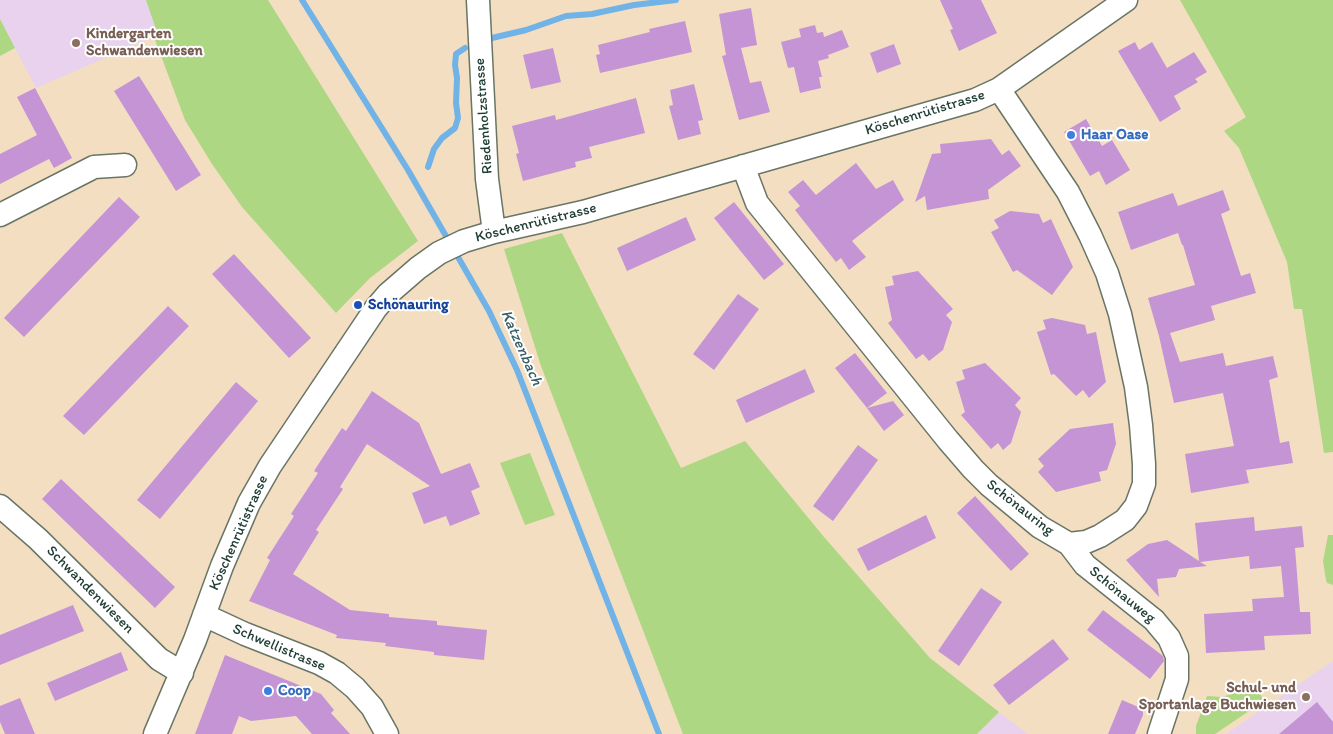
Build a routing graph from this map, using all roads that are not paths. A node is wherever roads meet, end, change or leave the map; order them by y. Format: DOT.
graph roads {
  1 [pos="478,0"];
  2 [pos="1126,0"];
  3 [pos="999,89"];
  4 [pos="125,166"];
  5 [pos="743,166"];
  6 [pos="0,215"];
  7 [pos="494,232"];
  8 [pos="0,506"];
  9 [pos="1069,544"];
  10 [pos="204,615"];
  11 [pos="182,673"];
  12 [pos="155,734"];
  13 [pos="387,734"];
  14 [pos="1159,734"];
  1 -- 7 [label="street, Riedenholzstrasse"];
  2 -- 3 [label="street, Köschenrütistrasse"];
  3 -- 5 [label="street, Köschenrütistrasse"];
  3 -- 9 [label="street, Schönauring"];
  4 -- 6 [label="street"];
  5 -- 7 [label="street, Köschenrütistrasse"];
  5 -- 9 [label="street, Schönauring"];
  7 -- 10 [label="street, Köschenrütistrasse"];
  8 -- 11 [label="street, Schwandenwiesen"];
  9 -- 14 [label="street, Schönauweg"];
  10 -- 11 [label="street, Köschenrütistrasse"];
  10 -- 13 [label="street, Schwellistrasse"];
  11 -- 12 [label="street, Köschenrütistrasse"];
}
